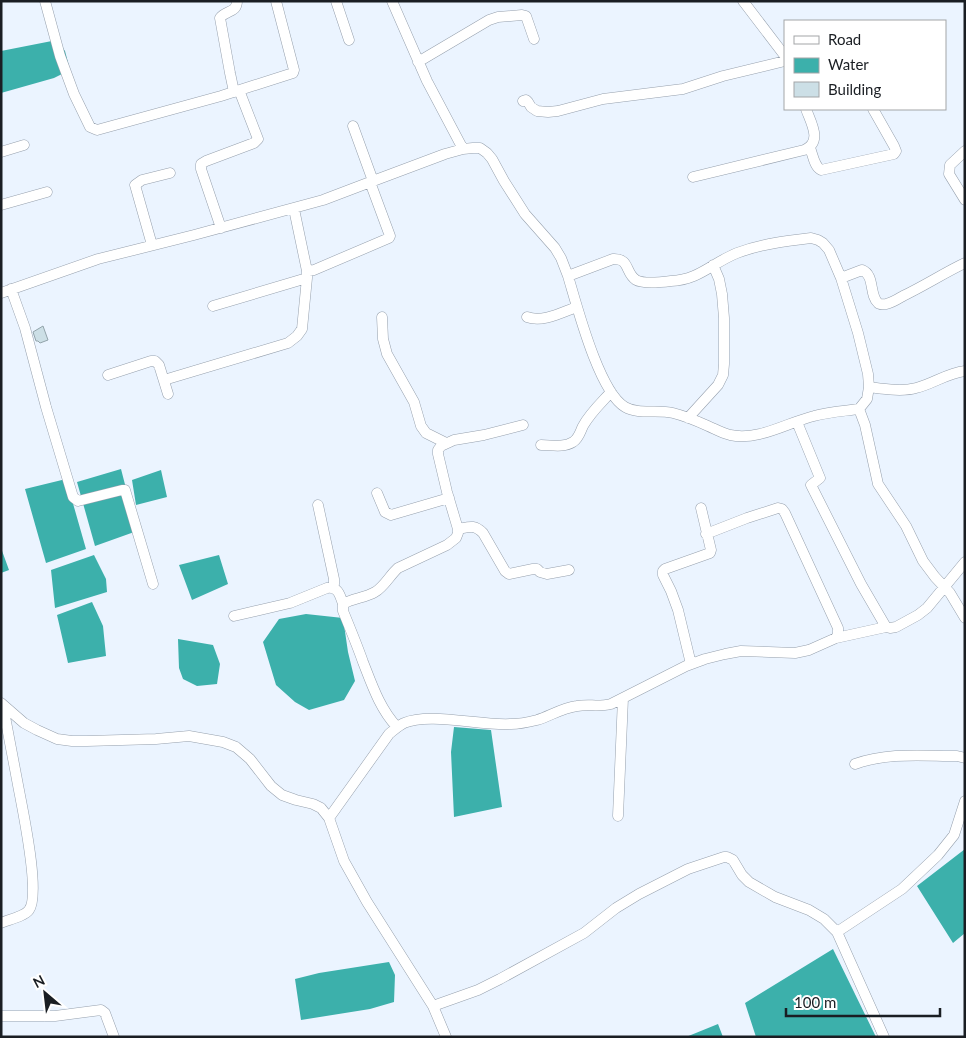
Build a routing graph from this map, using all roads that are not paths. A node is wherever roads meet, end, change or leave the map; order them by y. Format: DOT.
graph roads {
  1 [pos="44,1"];
  2 [pos="238,1"];
  3 [pos="276,1"];
  4 [pos="336,1"];
  5 [pos="392,1"];
  6 [pos="743,1"];
  7 [pos="534,39"];
  8 [pos="349,40"];
  9 [pos="784,55"];
  10 [pos="784,60"];
  11 [pos="418,62"];
  12 [pos="236,91"];
  13 [pos="523,101"];
  14 [pos="806,110"];
  15 [pos="875,110"];
  16 [pos="353,126"];
  17 [pos="24,145"];
  18 [pos="810,148"];
  19 [pos="463,149"];
  20 [pos="965,151"];
  21 [pos="1,152"];
  22 [pos="170,173"];
  23 [pos="693,177"];
  24 [pos="371,181"];
  25 [pos="47,192"];
  26 [pos="965,200"];
  27 [pos="1,204"];
  28 [pos="294,209"];
  29 [pos="221,228"];
  30 [pos="152,244"];
  31 [pos="965,263"];
  32 [pos="714,265"];
  33 [pos="307,275"];
  34 [pos="568,276"];
  35 [pos="841,278"];
  36 [pos="6,291"];
  37 [pos="213,306"];
  38 [pos="577,307"];
  39 [pos="382,317"];
  40 [pos="527,317"];
  41 [pos="965,371"];
  42 [pos="108,375"];
  43 [pos="164,380"];
  44 [pos="869,388"];
  45 [pos="611,392"];
  46 [pos="168,394"];
  47 [pos="859,409"];
  48 [pos="688,418"];
  49 [pos="797,422"];
  50 [pos="523,425"];
  51 [pos="446,443"];
  52 [pos="541,445"];
  53 [pos="377,493"];
  54 [pos="448,498"];
  55 [pos="318,505"];
  56 [pos="700,508"];
  57 [pos="458,529"];
  58 [pos="706,534"];
  59 [pos="965,562"];
  60 [pos="569,570"];
  61 [pos="153,584"];
  62 [pos="332,587"];
  63 [pos="944,587"];
  64 [pos="343,604"];
  65 [pos="234,616"];
  66 [pos="965,618"];
  67 [pos="886,627"];
  68 [pos="836,638"];
  69 [pos="691,664"];
  70 [pos="622,698"];
  71 [pos="2,704"];
  72 [pos="397,727"];
  73 [pos="965,758"];
  74 [pos="855,764"];
  75 [pos="965,801"];
  76 [pos="618,816"];
  77 [pos="329,818"];
  78 [pos="1,923"];
  79 [pos="837,932"];
  80 [pos="433,1006"];
  81 [pos="1,1016"];
  82 [pos="114,1037"];
  83 [pos="446,1037"];
  84 [pos="884,1037"];
  1 -- 12 [label="street"];
  2 -- 12 [label="street"];
  3 -- 12 [label="street"];
  4 -- 8 [label="street"];
  5 -- 11 [label="street"];
  6 -- 9 [label="street"];
  7 -- 11 [label="street"];
  10 -- 13 [label="street"];
  11 -- 19 [label="street"];
  12 -- 29 [label="street"];
  14 -- 18 [label="street"];
  15 -- 18 [label="street"];
  16 -- 24 [label="street"];
  17 -- 21 [label="street"];
  18 -- 23 [label="street"];
  19 -- 24 [label="street"];
  19 -- 34 [label="street"];
  20 -- 26 [label="street"];
  22 -- 30 [label="street"];
  24 -- 28 [label="street"];
  24 -- 33 [label="street"];
  25 -- 27 [label="street"];
  28 -- 29 [label="street"];
  28 -- 33 [label="street"];
  29 -- 30 [label="street"];
  30 -- 36 [label="street"];
  31 -- 35 [label="street"];
  32 -- 34 [label="street"];
  32 -- 35 [label="street"];
  32 -- 48 [label="street"];
  33 -- 37 [label="street"];
  33 -- 43 [label="street"];
  34 -- 38 [label="street"];
  35 -- 44 [label="street"];
  36 -- 61 [label="street"];
  38 -- 40 [label="street"];
  38 -- 45 [label="street"];
  39 -- 51 [label="street"];
  41 -- 44 [label="street"];
  42 -- 43 [label="street"];
  43 -- 46 [label="street"];
  44 -- 47 [label="street"];
  45 -- 48 [label="street"];
  45 -- 52 [label="street"];
  47 -- 49 [label="street"];
  47 -- 63 [label="street"];
  48 -- 49 [label="street"];
  49 -- 67 [label="street"];
  50 -- 51 [label="street"];
  51 -- 54 [label="street"];
  53 -- 54 [label="street"];
  54 -- 57 [label="street"];
  55 -- 62 [label="street"];
  56 -- 58 [label="street"];
  57 -- 60 [label="street"];
  57 -- 64 [label="street"];
  58 -- 68 [label="street"];
  58 -- 69 [label="street"];
  59 -- 63 [label="street"];
  62 -- 64 [label="street"];
  62 -- 65 [label="street"];
  63 -- 66 [label="street"];
  63 -- 67 [label="street"];
  64 -- 72 [label="street"];
  67 -- 68 [label="street"];
  68 -- 69 [label="street"];
  69 -- 70 [label="street"];
  70 -- 72 [label="street"];
  70 -- 76 [label="street"];
  71 -- 77 [label="street"];
  71 -- 78 [label="street"];
  72 -- 77 [label="street"];
  73 -- 74 [label="street"];
  75 -- 79 [label="street"];
  77 -- 80 [label="street"];
  79 -- 80 [label="street"];
  79 -- 84 [label="street"];
  80 -- 83 [label="street"];
  81 -- 82 [label="street"];
}
